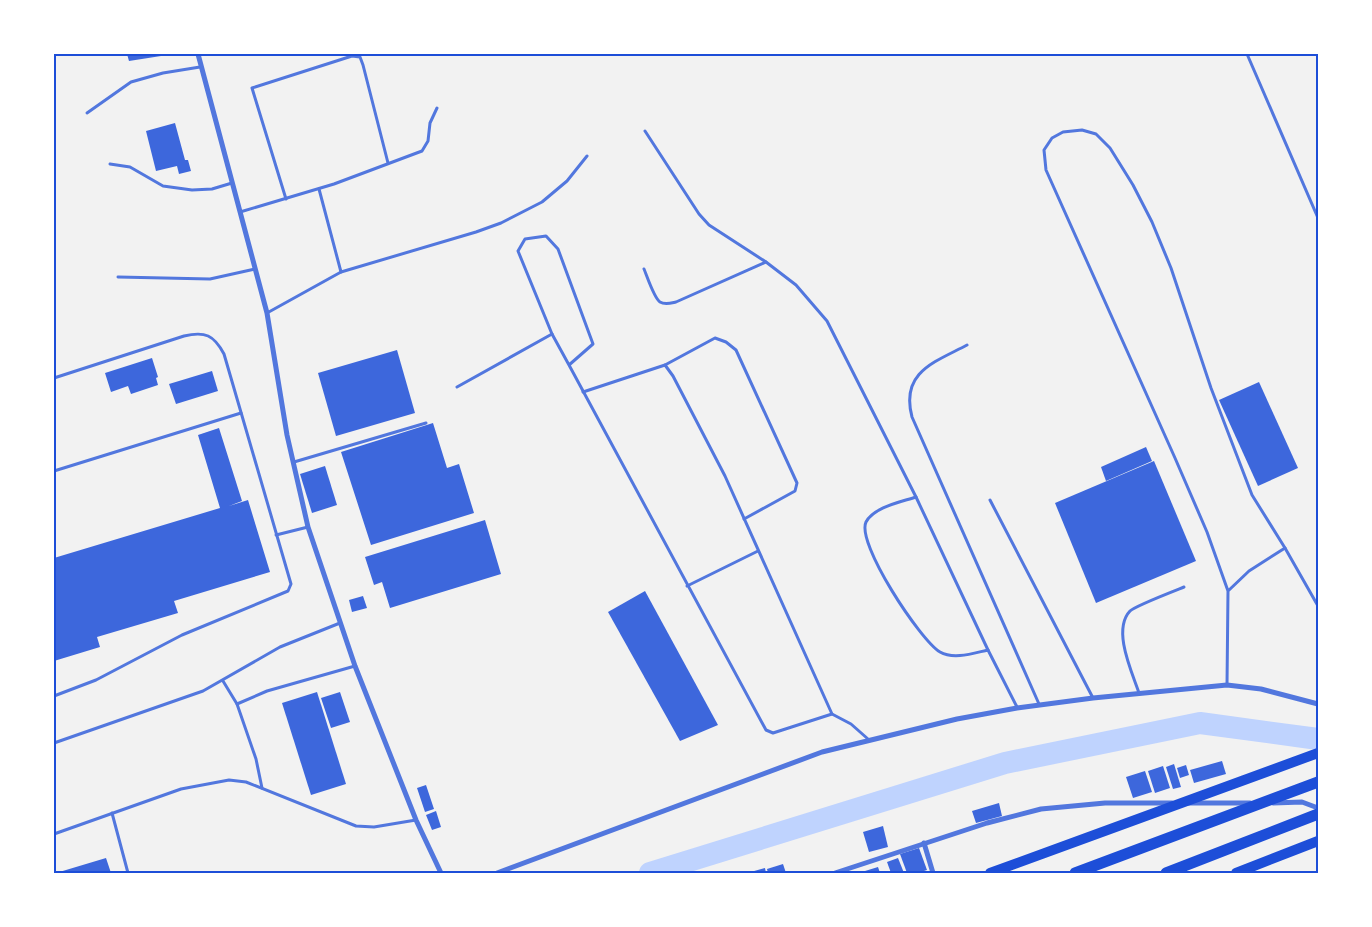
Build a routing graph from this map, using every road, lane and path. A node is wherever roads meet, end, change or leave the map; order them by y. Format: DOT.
graph roads {
  1 [pos="198,54"];
  2 [pos="1247,54"];
  3 [pos="200,67"];
  4 [pos="437,108"];
  5 [pos="87,114"];
  6 [pos="645,131"];
  7 [pos="587,156"];
  8 [pos="388,163"];
  9 [pos="110,164"];
  10 [pos="232,182"];
  11 [pos="319,189"];
  12 [pos="286,199"];
  13 [pos="240,212"];
  14 [pos="1318,218"];
  15 [pos="766,262"];
  16 [pos="255,269"];
  17 [pos="644,269"];
  18 [pos="341,272"];
  19 [pos="118,277"];
  20 [pos="267,313"];
  21 [pos="552,334"];
  22 [pos="967,345"];
  23 [pos="569,365"];
  24 [pos="665,365"];
  25 [pos="54,378"];
  26 [pos="456,387"];
  27 [pos="583,392"];
  28 [pos="241,413"];
  29 [pos="426,423"];
  30 [pos="293,462"];
  31 [pos="54,471"];
  32 [pos="916,497"];
  33 [pos="990,500"];
  34 [pos="744,519"];
  35 [pos="308,528"];
  36 [pos="276,535"];
  37 [pos="1285,548"];
  38 [pos="758,551"];
  39 [pos="687,586"];
  40 [pos="1184,587"];
  41 [pos="1228,591"];
  42 [pos="1318,606"];
  43 [pos="341,622"];
  44 [pos="988,650"];
  45 [pos="355,666"];
  46 [pos="223,680"];
  47 [pos="1227,685"];
  48 [pos="1139,693"];
  49 [pos="54,696"];
  50 [pos="1094,698"];
  51 [pos="237,704"];
  52 [pos="1318,704"];
  53 [pos="1040,705"];
  54 [pos="1017,708"];
  55 [pos="832,714"];
  56 [pos="868,739"];
  57 [pos="54,743"];
  58 [pos="1318,753"];
  59 [pos="1318,782"];
  60 [pos="262,788"];
  61 [pos="1318,808"];
  62 [pos="112,813"];
  63 [pos="1318,814"];
  64 [pos="416,820"];
  65 [pos="54,834"];
  66 [pos="1318,842"];
  67 [pos="924,843"];
  68 [pos="128,873"];
  69 [pos="441,873"];
  70 [pos="497,873"];
  71 [pos="836,873"];
  72 [pos="933,873"];
  73 [pos="990,873"];
  74 [pos="1075,873"];
  75 [pos="1166,873"];
  76 [pos="1236,873"];
  1 -- 3 [label="street"];
  2 -- 14 [label="lane"];
  3 -- 5 [label="lane"];
  3 -- 10 [label="street"];
  4 -- 8 [label="lane"];
  6 -- 15 [label="lane"];
  7 -- 18 [label="lane"];
  8 -- 11 [label="lane"];
  8 -- 12 [label="lane"];
  9 -- 10 [label="lane"];
  10 -- 13 [label="street"];
  11 -- 12 [label="lane"];
  11 -- 18 [label="lane"];
  12 -- 13 [label="lane"];
  13 -- 16 [label="street"];
  15 -- 17 [label="lane"];
  15 -- 32 [label="lane"];
  16 -- 19 [label="lane"];
  16 -- 20 [label="street"];
  18 -- 20 [label="lane"];
  20 -- 30 [label="street"];
  21 -- 23 [label="lane"];
  21 -- 23 [label="lane"];
  21 -- 26 [label="lane"];
  22 -- 53 [label="lane"];
  23 -- 27 [label="lane"];
  24 -- 27 [label="lane"];
  24 -- 34 [label="lane"];
  24 -- 34 [label="lane"];
  25 -- 28 [label="lane"];
  27 -- 39 [label="lane"];
  28 -- 31 [label="lane"];
  28 -- 36 [label="lane"];
  29 -- 30 [label="lane"];
  30 -- 35 [label="street"];
  32 -- 44 [label="lane"];
  32 -- 44 [label="lane"];
  33 -- 50 [label="lane"];
  34 -- 38 [label="lane"];
  35 -- 36 [label="lane"];
  35 -- 43 [label="street"];
  36 -- 49 [label="lane"];
  37 -- 41 [label="lane"];
  37 -- 41 [label="lane"];
  37 -- 42 [label="lane"];
  38 -- 39 [label="lane"];
  38 -- 55 [label="lane"];
  39 -- 55 [label="lane"];
  40 -- 48 [label="lane"];
  41 -- 47 [label="lane"];
  43 -- 45 [label="street"];
  43 -- 46 [label="lane"];
  44 -- 54 [label="lane"];
  45 -- 51 [label="lane"];
  45 -- 64 [label="street"];
  46 -- 51 [label="lane"];
  46 -- 57 [label="lane"];
  47 -- 48 [label="street"];
  47 -- 52 [label="street"];
  48 -- 50 [label="street"];
  50 -- 53 [label="street"];
  51 -- 60 [label="lane"];
  53 -- 54 [label="street"];
  54 -- 56 [label="street"];
  55 -- 56 [label="lane"];
  56 -- 70 [label="street"];
  58 -- 73 [label="highway"];
  59 -- 74 [label="highway"];
  60 -- 62 [label="lane"];
  60 -- 64 [label="lane"];
  61 -- 67 [label="street"];
  62 -- 65 [label="lane"];
  62 -- 68 [label="lane"];
  63 -- 75 [label="highway"];
  64 -- 69 [label="street"];
  66 -- 76 [label="highway"];
  67 -- 71 [label="street"];
  67 -- 72 [label="street"];
}
